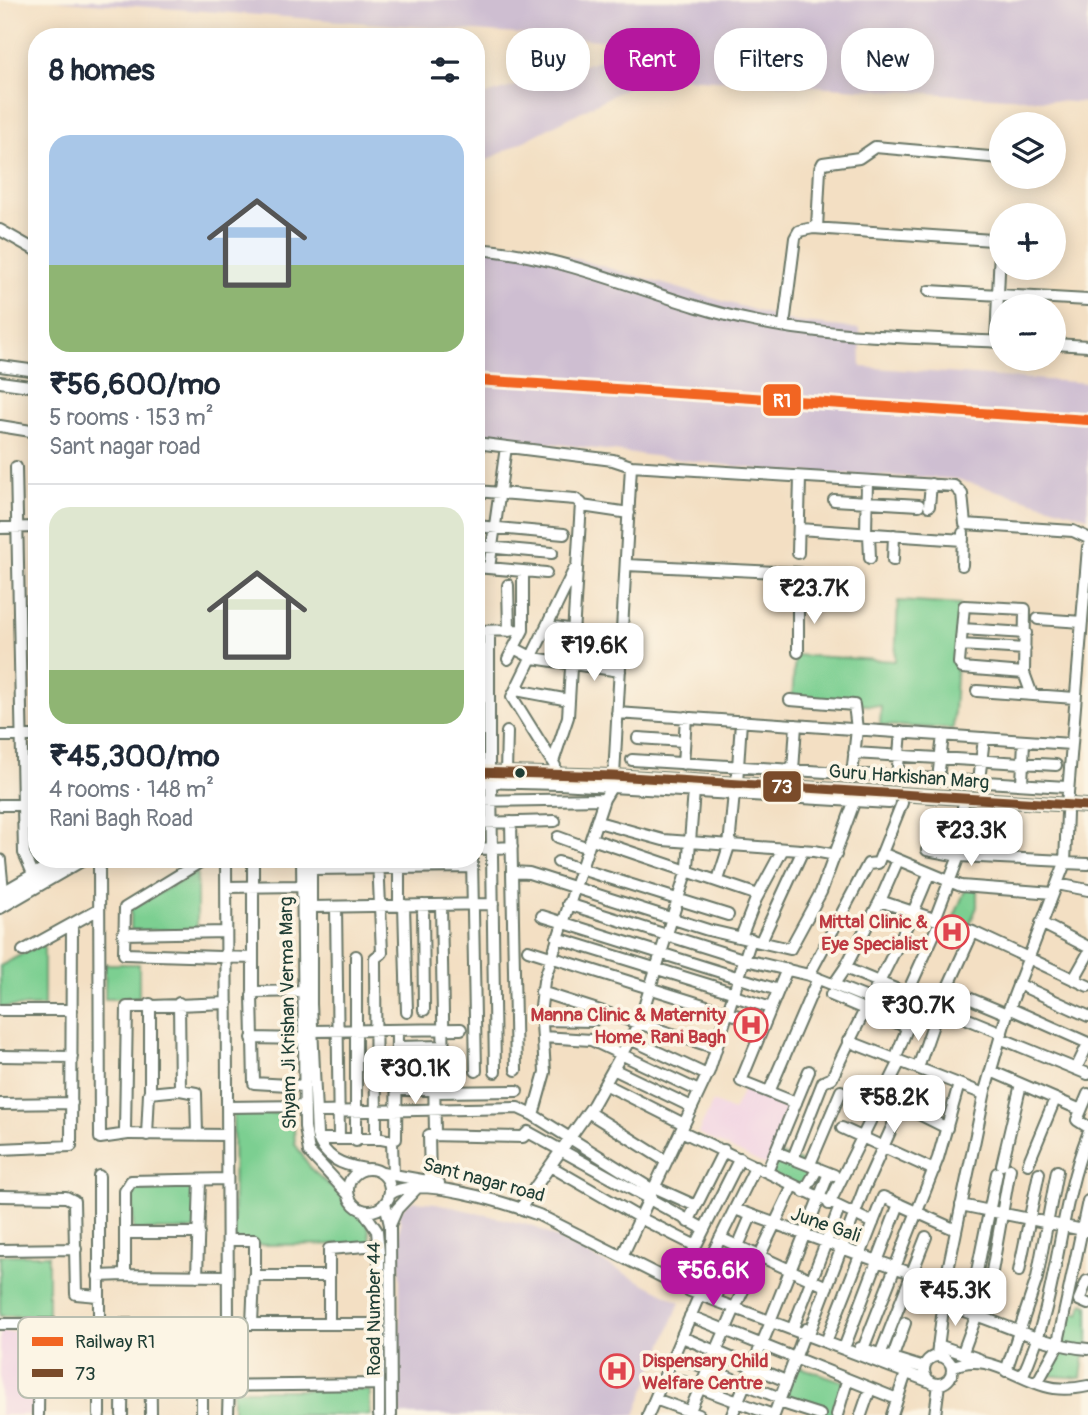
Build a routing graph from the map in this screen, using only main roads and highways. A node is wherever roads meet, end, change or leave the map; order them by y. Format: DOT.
graph roads {
  1 [pos="486,775"];
  2 [pos="614,781"];
  3 [pos="735,788"];
  4 [pos="1088,806"];
  5 [pos="1067,809"];
  6 [pos="1088,814"];
  7 [pos="45,868"];
  8 [pos="65,868"];
  9 [pos="2,900"];
  1 -- 2 [label="main road, Guru Harkishan Marg"];
  1 -- 2 [label="main road, Guru Harkishan Marg"];
  2 -- 3 [label="main road, Guru Harkishan Marg"];
  2 -- 3 [label="main road, Guru Harkishan Marg"];
  3 -- 5 [label="main road, Guru Harkishan Marg"];
  3 -- 5 [label="main road, Guru Harkishan Marg"];
  4 -- 5 [label="main road, Guru Harkishan Marg"];
  5 -- 6 [label="main road, Guru Harkishan Marg"];
  7 -- 9 [label="main road"];
  8 -- 9 [label="main road"];
}
